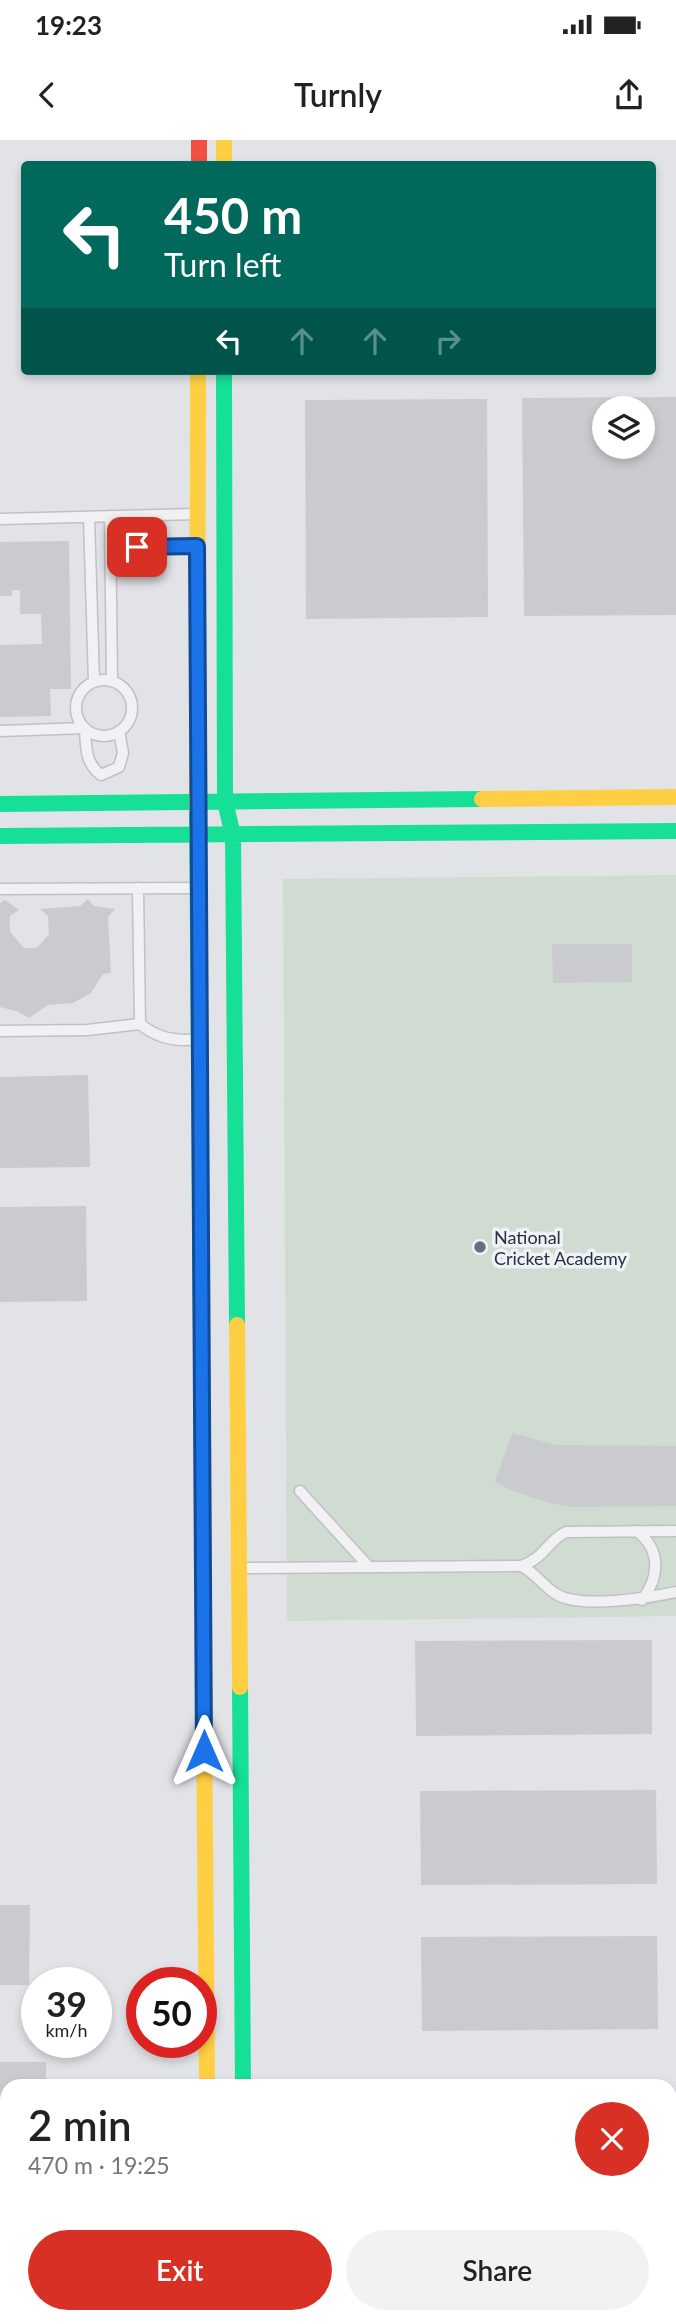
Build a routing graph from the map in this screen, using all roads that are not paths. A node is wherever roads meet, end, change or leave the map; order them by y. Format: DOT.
graph roads {
  1 [pos="199,140"];
  2 [pos="224,140"];
  3 [pos="199,161"];
  4 [pos="224,161"];
  5 [pos="198,375"];
  6 [pos="225,375"];
  7 [pos="197,514"];
  8 [pos="110,516"];
  9 [pos="89,517"];
  10 [pos="0,519"];
  11 [pos="197,546"];
  12 [pos="110,547"];
  13 [pos="112,681"];
  14 [pos="94,682"];
  15 [pos="85,728"];
  16 [pos="0,731"];
  17 [pos="119,731"];
  18 [pos="101,789"];
  19 [pos="676,797"];
  20 [pos="197,802"];
  21 [pos="225,802"];
  22 [pos="0,804"];
  23 [pos="676,831"];
  24 [pos="197,835"];
  25 [pos="233,835"];
  26 [pos="0,836"];
  27 [pos="138,888"];
  28 [pos="197,888"];
  29 [pos="0,889"];
  30 [pos="140,1024"];
  31 [pos="0,1031"];
  32 [pos="199,1039"];
  33 [pos="300,1491"];
  34 [pos="637,1531"];
  35 [pos="676,1531"];
  36 [pos="522,1566"];
  37 [pos="369,1567"];
  38 [pos="239,1568"];
  39 [pos="676,1592"];
  40 [pos="642,1600"];
  41 [pos="206,2079"];
  42 [pos="243,2079"];
  1 -- 3 [label="main road"];
  2 -- 4 [label="main road"];
  5 -- 7 [label="main road"];
  6 -- 21 [label="main road"];
  7 -- 8 [label="lane"];
  7 -- 11 [label="main road"];
  8 -- 9 [label="lane"];
  8 -- 12 [label="lane"];
  9 -- 10 [label="lane"];
  9 -- 14 [label="lane"];
  11 -- 12 [label="lane"];
  11 -- 20 [label="main road"];
  12 -- 13 [label="lane"];
  13 -- 14 [label="lane"];
  13 -- 17 [label="lane"];
  14 -- 15 [label="lane"];
  15 -- 16 [label="lane"];
  15 -- 17 [label="lane"];
  15 -- 18 [label="lane"];
  17 -- 18 [label="lane"];
  18 -- 20 [label="main road"];
  18 -- 22 [label="main road"];
  19 -- 21 [label="main road"];
  20 -- 21 [label="main road"];
  20 -- 24 [label="main road"];
  21 -- 25 [label="main road"];
  23 -- 25 [label="main road"];
  24 -- 25 [label="main road"];
  24 -- 26 [label="main road"];
  24 -- 28 [label="main road"];
  25 -- 38 [label="main road"];
  27 -- 28 [label="lane"];
  27 -- 29 [label="lane"];
  27 -- 30 [label="lane"];
  28 -- 32 [label="main road"];
  30 -- 31 [label="lane"];
  30 -- 32 [label="lane"];
  32 -- 41 [label="main road"];
  33 -- 37 [label="lane"];
  34 -- 35 [label="lane"];
  34 -- 36 [label="lane"];
  34 -- 40 [label="lane"];
  36 -- 37 [label="lane"];
  36 -- 40 [label="lane"];
  37 -- 38 [label="lane"];
  38 -- 42 [label="main road"];
  39 -- 40 [label="lane"];
}
